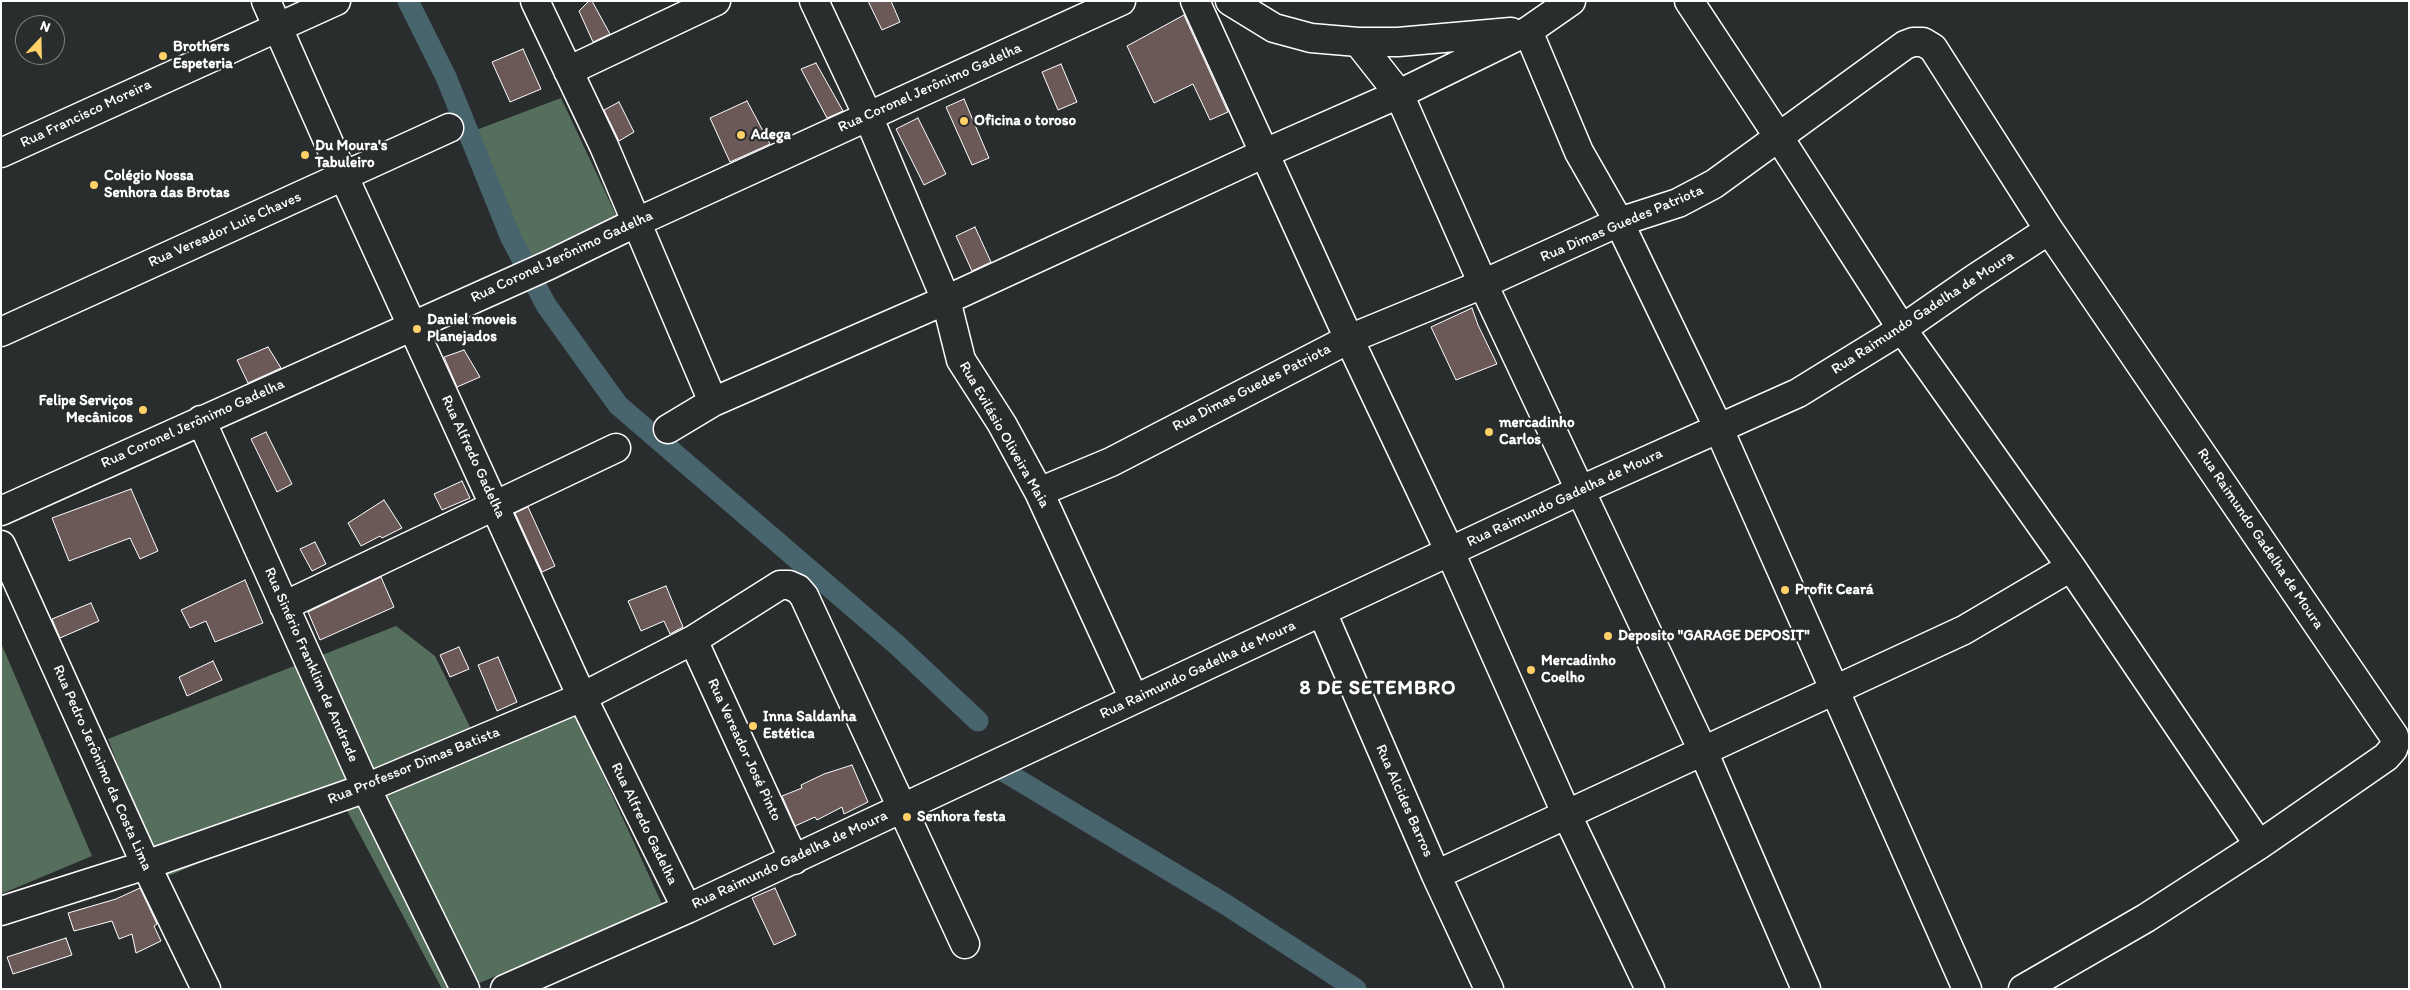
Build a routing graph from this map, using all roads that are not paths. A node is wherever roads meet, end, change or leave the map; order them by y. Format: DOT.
graph roads {
  1 [pos="266,1"];
  2 [pos="336,1"];
  3 [pos="535,1"];
  4 [pos="716,1"];
  5 [pos="814,1"];
  6 [pos="1121,1"];
  7 [pos="1195,1"];
  8 [pos="1230,1"];
  9 [pos="1571,1"];
  10 [pos="1689,1"];
  11 [pos="278,26"];
  12 [pos="1528,31"];
  13 [pos="1358,42"];
  14 [pos="568,71"];
  15 [pos="1399,94"];
  16 [pos="868,116"];
  17 [pos="449,128"];
  18 [pos="1778,136"];
  19 [pos="1265,152"];
  20 [pos="1,153"];
  21 [pos="344,176"];
  22 [pos="637,222"];
  23 [pos="1619,222"];
  24 [pos="2050,230"];
  25 [pos="1483,284"];
  26 [pos="946,300"];
  27 [pos="412,325"];
  28 [pos="1902,330"];
  29 [pos="1,332"];
  30 [pos="1348,339"];
  31 [pos="713,402"];
  32 [pos="201,420"];
  33 [pos="1718,427"];
  34 [pos="668,429"];
  35 [pos="616,448"];
  36 [pos="1581,490"];
  37 [pos="1039,492"];
  38 [pos="495,505"];
  39 [pos="1,511"];
  40 [pos="1,545"];
  41 [pos="1450,552"];
  42 [pos="2071,567"];
  43 [pos="284,606"];
  44 [pos="1322,612"];
  45 [pos="693,640"];
  46 [pos="1834,692"];
  47 [pos="582,697"];
  48 [pos="1134,699"];
  49 [pos="1703,750"];
  50 [pos="366,788"];
  51 [pos="903,807"];
  52 [pos="1566,813"];
  53 [pos="2259,845"];
  54 [pos="794,860"];
  55 [pos="146,864"];
  56 [pos="1436,875"];
  57 [pos="687,909"];
  58 [pos="1,911"];
  59 [pos="966,944"];
  60 [pos="206,989"];
  61 [pos="465,989"];
  62 [pos="505,989"];
  63 [pos="1489,989"];
  64 [pos="1650,989"];
  65 [pos="1806,989"];
  66 [pos="1967,989"];
  67 [pos="2023,989"];
  1 -- 11 [label="street, Rua Alfredo Gadelha"];
  2 -- 11 [label="street, Rua Francisco Moreira"];
  3 -- 14 [label="street"];
  4 -- 14 [label="street"];
  5 -- 16 [label="street, Rua Evilásio Oliveira Maia"];
  6 -- 16 [label="street, Rua Coronel Jerônimo Gadelha"];
  7 -- 19 [label="street"];
  8 -- 13 [label="street"];
  9 -- 12 [label="street"];
  10 -- 18 [label="street"];
  11 -- 20 [label="street, Rua Francisco Moreira"];
  11 -- 21 [label="street, Rua Alfredo Gadelha"];
  12 -- 13 [label="street"];
  12 -- 15 [label="street"];
  12 -- 23 [label="street"];
  13 -- 15 [label="street"];
  14 -- 22 [label="street"];
  15 -- 19 [label="street"];
  15 -- 25 [label="street"];
  16 -- 22 [label="street, Rua Coronel Jerônimo Gadelha"];
  16 -- 26 [label="street, Rua Evilásio Oliveira Maia"];
  17 -- 21 [label="street, Rua Vereador Luis Chaves"];
  18 -- 23 [label="street, Rua Dimas Guedes Patriota"];
  18 -- 24 [label="street, Rua Dimas Guedes Patriota"];
  18 -- 28 [label="street"];
  19 -- 26 [label="street"];
  19 -- 30 [label="street"];
  21 -- 27 [label="street, Rua Alfredo Gadelha"];
  21 -- 29 [label="street, Rua Vereador Luis Chaves"];
  22 -- 27 [label="street, Rua Coronel Jerônimo Gadelha"];
  22 -- 31 [label="street"];
  23 -- 25 [label="street, Rua Dimas Guedes Patriota"];
  23 -- 33 [label="street"];
  24 -- 28 [label="street, Rua Raimundo Gadelha de Moura"];
  24 -- 53 [label="street, Rua Raimundo Gadelha de Moura"];
  25 -- 30 [label="street, Rua Dimas Guedes Patriota"];
  25 -- 36 [label="street"];
  26 -- 31 [label="street"];
  26 -- 37 [label="street, Rua Evilásio Oliveira Maia"];
  27 -- 32 [label="street, Rua Coronel Jerônimo Gadelha"];
  27 -- 38 [label="street, Rua Alfredo Gadelha"];
  28 -- 33 [label="street, Rua Raimundo Gadelha de Moura"];
  28 -- 42 [label="street"];
  30 -- 37 [label="street, Rua Dimas Guedes Patriota"];
  30 -- 41 [label="street"];
  31 -- 34 [label="street"];
  32 -- 39 [label="street, Rua Coronel Jerônimo Gadelha"];
  32 -- 43 [label="street, Rua Sinério Franklim de Andrade"];
  33 -- 36 [label="street, Rua Raimundo Gadelha de Moura"];
  33 -- 46 [label="street"];
  35 -- 38 [label="street"];
  36 -- 41 [label="street, Rua Raimundo Gadelha de Moura"];
  36 -- 49 [label="street"];
  37 -- 48 [label="street, Rua Evilásio Oliveira Maia"];
  38 -- 43 [label="street"];
  38 -- 47 [label="street, Rua Alfredo Gadelha"];
  40 -- 55 [label="street, Rua Pedro Jerônimo da Costa Lima"];
  41 -- 44 [label="street, Rua Raimundo Gadelha de Moura"];
  41 -- 52 [label="street"];
  42 -- 46 [label="street"];
  42 -- 53 [label="street"];
  43 -- 50 [label="street, Rua Sinério Franklim de Andrade"];
  44 -- 48 [label="street, Rua Raimundo Gadelha de Moura"];
  44 -- 56 [label="street, Rua Alcides Barros"];
  45 -- 47 [label="street, Rua Professor Dimas Batista"];
  45 -- 51 [label="street, Rua Professor Dimas Batista"];
  45 -- 54 [label="street, Rua Vereador José Pinto"];
  46 -- 49 [label="street"];
  46 -- 66 [label="street"];
  47 -- 50 [label="street, Rua Professor Dimas Batista"];
  47 -- 57 [label="street, Rua Alfredo Gadelha"];
  48 -- 51 [label="street, Rua Raimundo Gadelha de Moura"];
  49 -- 52 [label="street"];
  49 -- 65 [label="street"];
  50 -- 55 [label="street, Rua Professor Dimas Batista"];
  50 -- 61 [label="street, Rua Sinério Franklim de Andrade"];
  51 -- 54 [label="street, Rua Raimundo Gadelha de Moura"];
  51 -- 59 [label="street"];
  52 -- 56 [label="street"];
  52 -- 64 [label="street"];
  53 -- 67 [label="street"];
  54 -- 57 [label="street, Rua Raimundo Gadelha de Moura"];
  55 -- 58 [label="street, Rua Professor Dimas Batista"];
  55 -- 60 [label="street, Rua Pedro Jerônimo da Costa Lima"];
  56 -- 63 [label="street, Rua Alcides Barros"];
  57 -- 62 [label="street, Rua Raimundo Gadelha de Moura"];
}
